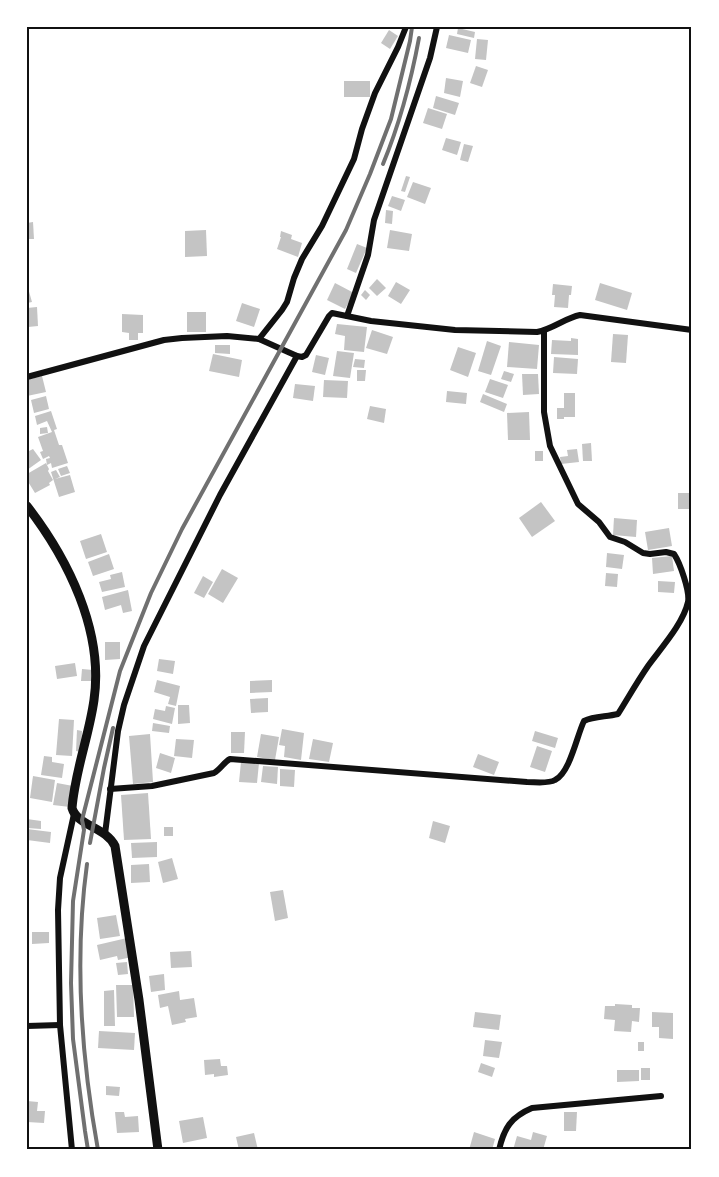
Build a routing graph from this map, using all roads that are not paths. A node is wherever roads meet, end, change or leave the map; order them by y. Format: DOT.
graph roads {
  1 [pos="406,27"];
  2 [pos="437,27"];
  3 [pos="347,316"];
  4 [pos="692,330"];
  5 [pos="543,331"];
  6 [pos="259,339"];
  7 [pos="297,356"];
  8 [pos="27,377"];
  9 [pos="27,506"];
  10 [pos="110,789"];
  11 [pos="74,814"];
  12 [pos="105,834"];
  13 [pos="60,1025"];
  14 [pos="27,1026"];
  15 [pos="661,1096"];
  16 [pos="72,1150"];
  17 [pos="158,1150"];
  18 [pos="499,1150"];
  1 -- 6 [label="street"];
  2 -- 3 [label="street"];
  3 -- 5 [label="street"];
  3 -- 7 [label="street"];
  4 -- 5 [label="street"];
  5 -- 10 [label="street"];
  6 -- 7 [label="street"];
  6 -- 8 [label="street"];
  7 -- 10 [label="street"];
  9 -- 11 [label="main road"];
  10 -- 12 [label="street"];
  11 -- 12 [label="main road"];
  11 -- 13 [label="street"];
  12 -- 17 [label="main road"];
  13 -- 14 [label="street"];
  13 -- 16 [label="street"];
  15 -- 18 [label="street"];
}
